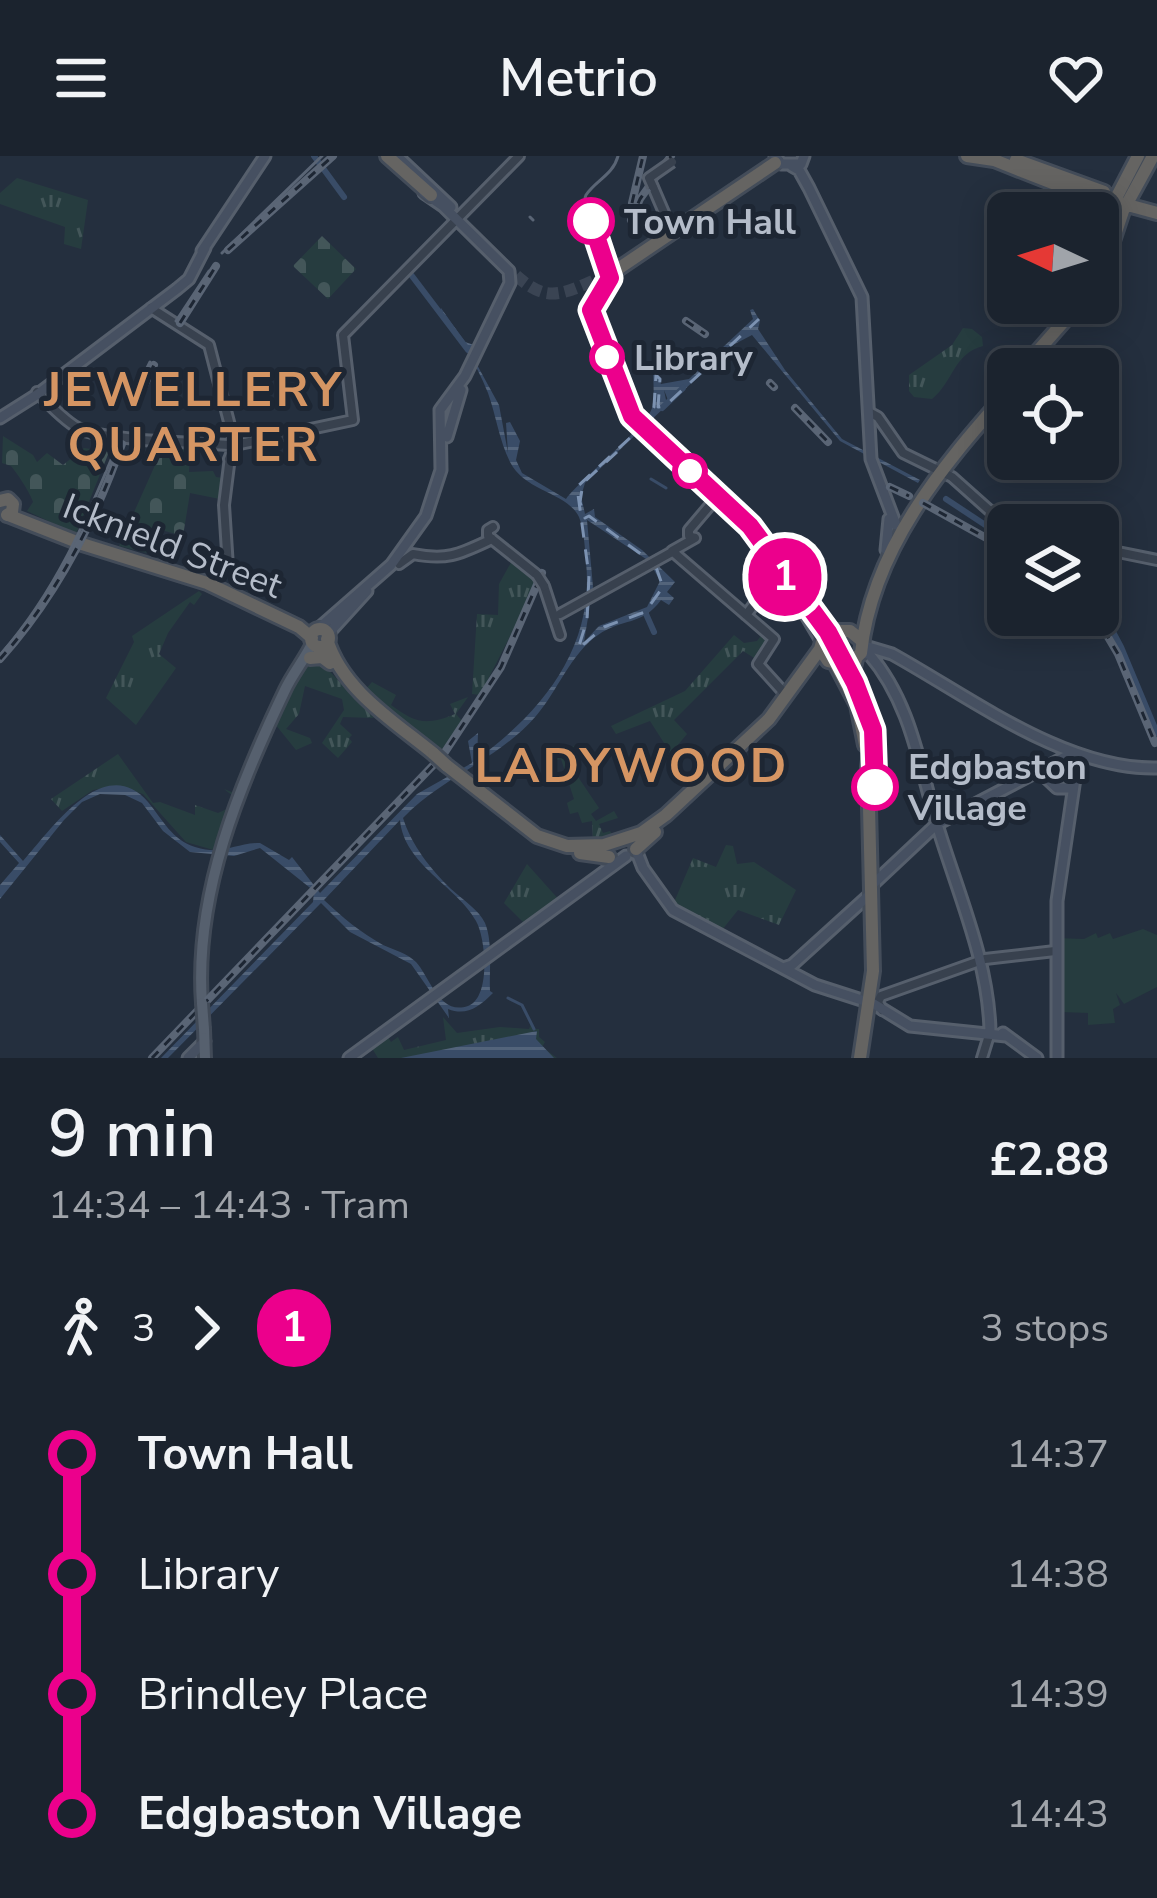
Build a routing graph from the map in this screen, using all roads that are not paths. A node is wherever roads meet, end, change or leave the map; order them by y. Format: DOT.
graph roads {
  1 [pos="387,156"];
  2 [pos="519,156"];
  3 [pos="682,156"];
  4 [pos="967,156"];
  5 [pos="1003,156"];
  6 [pos="1145,156"];
  7 [pos="265,157"];
  8 [pos="398,157"];
  9 [pos="804,158"];
  10 [pos="777,162"];
  11 [pos="806,182"];
  12 [pos="1121,201"];
  13 [pos="1119,207"];
  14 [pos="1119,207"];
  15 [pos="1119,208"];
  16 [pos="1154,208"];
  17 [pos="689,217"];
  18 [pos="454,220"];
  19 [pos="668,228"];
  20 [pos="649,244"];
  21 [pos="205,248"];
  22 [pos="632,253"];
  23 [pos="648,264"];
  24 [pos="611,271"];
  25 [pos="184,281"];
  26 [pos="507,293"];
  27 [pos="151,308"];
  28 [pos="1065,324"];
  29 [pos="1044,348"];
  30 [pos="474,361"];
  31 [pos="464,381"];
  32 [pos="34,394"];
  33 [pos="445,411"];
  34 [pos="869,412"];
  35 [pos="987,414"];
  36 [pos="0,415"];
  37 [pos="987,416"];
  38 [pos="232,445"];
  39 [pos="445,450"];
  40 [pos="943,474"];
  41 [pos="916,507"];
  42 [pos="4,508"];
  43 [pos="888,508"];
  44 [pos="987,508"];
  45 [pos="899,521"];
  46 [pos="493,536"];
  47 [pos="412,544"];
  48 [pos="886,550"];
  49 [pos="1119,552"];
  50 [pos="425,556"];
  51 [pos="1157,560"];
  52 [pos="655,561"];
  53 [pos="394,565"];
  54 [pos="780,575"];
  55 [pos="213,578"];
  56 [pos="746,615"];
  57 [pos="840,630"];
  58 [pos="319,639"];
  59 [pos="860,648"];
  60 [pos="826,654"];
  61 [pos="789,698"];
  62 [pos="1072,759"];
  63 [pos="1157,768"];
  64 [pos="446,769"];
  65 [pos="1042,770"];
  66 [pos="1073,788"];
  67 [pos="937,824"];
  68 [pos="514,825"];
  69 [pos="622,850"];
  70 [pos="600,876"];
  71 [pos="871,888"];
  72 [pos="1054,951"];
  73 [pos="871,959"];
  74 [pos="980,961"];
  75 [pos="789,969"];
  76 [pos="873,999"];
  77 [pos="993,1032"];
  78 [pos="205,1035"];
  79 [pos="859,1051"];
  80 [pos="188,1058"];
  81 [pos="205,1058"];
  82 [pos="349,1058"];
  83 [pos="982,1058"];
  84 [pos="1037,1058"];
  85 [pos="1057,1058"];
  1 -- 8 [label="highway"];
  1 -- 18 [label="main road"];
  2 -- 18 [label="street"];
  3 -- 19 [label="street, bridge"];
  4 -- 12 [label="highway"];
  5 -- 12 [label="highway"];
  6 -- 12 [label="highway"];
  6 -- 12 [label="highway"];
  7 -- 21 [label="main road"];
  8 -- 18 [label="main road"];
  9 -- 10 [label="main road"];
  9 -- 11 [label="main road"];
  10 -- 11 [label="main road"];
  10 -- 11 [label="main road"];
  10 -- 17 [label="highway"];
  10 -- 17 [label="highway"];
  11 -- 34 [label="main road"];
  12 -- 13 [label="highway"];
  12 -- 14 [label="highway"];
  12 -- 15 [label="highway"];
  12 -- 16 [label="highway"];
  17 -- 19 [label="highway"];
  18 -- 26 [label="main road"];
  18 -- 26 [label="main road"];
  18 -- 38 [label="street"];
  19 -- 20 [label="highway"];
  20 -- 22 [label="highway"];
  20 -- 23 [label="highway"];
  20 -- 24 [label="highway"];
  21 -- 25 [label="main road"];
  21 -- 25 [label="main road"];
  25 -- 27 [label="main road"];
  26 -- 30 [label="main road"];
  26 -- 30 [label="main road"];
  27 -- 32 [label="main road"];
  27 -- 38 [label="street"];
  28 -- 29 [label="highway"];
  30 -- 31 [label="main road"];
  31 -- 33 [label="main road"];
  31 -- 39 [label="main road"];
  32 -- 36 [label="main road"];
  32 -- 38 [label="street"];
  33 -- 39 [label="main road"];
  33 -- 47 [label="main road"];
  34 -- 40 [label="street"];
  34 -- 43 [label="main road"];
  35 -- 40 [label="highway"];
  37 -- 40 [label="highway"];
  38 -- 55 [label="street"];
  39 -- 47 [label="main road"];
  40 -- 41 [label="highway"];
  40 -- 44 [label="street"];
  40 -- 45 [label="highway"];
  41 -- 45 [label="highway"];
  41 -- 59 [label="highway"];
  42 -- 55 [label="highway, Icknield Street"];
  42 -- 58 [label="highway, Icknield Street"];
  43 -- 45 [label="main road"];
  43 -- 48 [label="main road"];
  45 -- 48 [label="highway"];
  46 -- 47 [label="street"];
  46 -- 50 [label="street"];
  46 -- 52 [label="street, bridge"];
  47 -- 50 [label="street"];
  47 -- 53 [label="main road"];
  48 -- 57 [label="highway"];
  49 -- 51 [label="street"];
  50 -- 53 [label="street"];
  53 -- 58 [label="main road"];
  54 -- 56 [label="street"];
  54 -- 56 [label="street"];
  54 -- 57 [label="street"];
  54 -- 60 [label="street"];
  55 -- 58 [label="highway, Icknield Street"];
  56 -- 61 [label="street"];
  57 -- 59 [label="highway"];
  57 -- 60 [label="highway"];
  58 -- 64 [label="highway"];
  58 -- 64 [label="highway"];
  58 -- 78 [label="main road, bridge"];
  59 -- 60 [label="highway"];
  59 -- 62 [label="main road"];
  59 -- 67 [label="main road"];
  59 -- 71 [label="highway"];
  60 -- 61 [label="highway"];
  60 -- 71 [label="highway"];
  61 -- 69 [label="highway"];
  62 -- 63 [label="main road"];
  62 -- 65 [label="main road"];
  62 -- 66 [label="main road"];
  64 -- 68 [label="highway"];
  65 -- 66 [label="main road"];
  65 -- 67 [label="main road"];
  66 -- 72 [label="main road"];
  67 -- 71 [label="main road"];
  67 -- 74 [label="main road"];
  68 -- 69 [label="highway"];
  68 -- 69 [label="highway"];
  69 -- 70 [label="main road"];
  69 -- 70 [label="main road"];
  69 -- 75 [label="main road"];
  70 -- 82 [label="main road"];
  71 -- 73 [label="highway"];
  71 -- 75 [label="main road"];
  72 -- 74 [label="street"];
  72 -- 85 [label="main road"];
  73 -- 76 [label="highway"];
  73 -- 76 [label="highway"];
  74 -- 76 [label="street"];
  74 -- 77 [label="main road"];
  75 -- 76 [label="main road"];
  76 -- 77 [label="main road"];
  76 -- 79 [label="highway"];
  77 -- 83 [label="street"];
  77 -- 84 [label="main road"];
  78 -- 80 [label="main road"];
  78 -- 81 [label="main road"];
}
